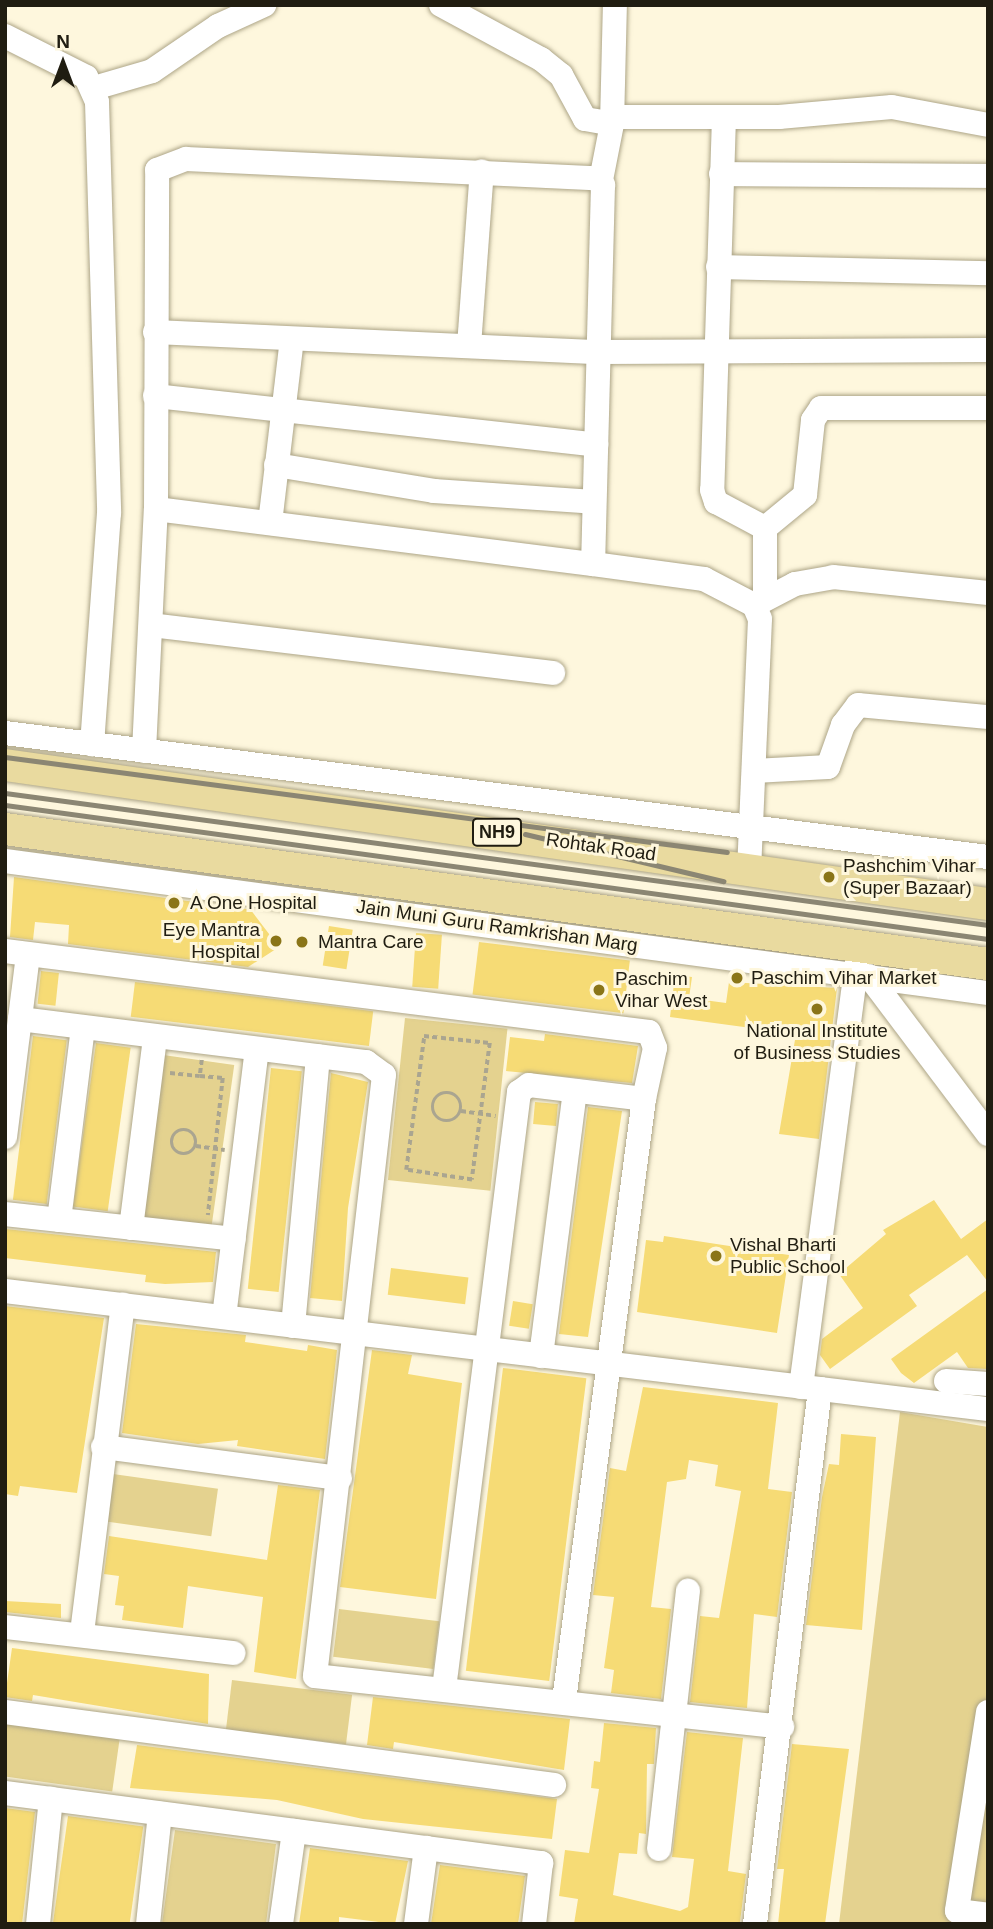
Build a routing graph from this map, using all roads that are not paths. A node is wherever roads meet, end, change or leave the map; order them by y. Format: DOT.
graph roads {
  1 [pos="264,5"];
  2 [pos="441,5"];
  3 [pos="615,5"];
  4 [pos="5,36"];
  5 [pos="94,88"];
  6 [pos="723,117"];
  7 [pos="612,120"];
  8 [pos="988,125"];
  9 [pos="482,171"];
  10 [pos="722,174"];
  11 [pos="988,176"];
  12 [pos="601,180"];
  13 [pos="718,267"];
  14 [pos="988,274"];
  15 [pos="155,332"];
  16 [pos="292,338"];
  17 [pos="469,346"];
  18 [pos="988,349"];
  19 [pos="715,350"];
  20 [pos="598,352"];
  21 [pos="155,396"];
  22 [pos="988,408"];
  23 [pos="282,412"];
  24 [pos="596,445"];
  25 [pos="276,464"];
  26 [pos="594,502"];
  27 [pos="156,509"];
  28 [pos="270,523"];
  29 [pos="765,528"];
  30 [pos="593,564"];
  31 [pos="988,593"];
  32 [pos="760,602"];
  33 [pos="152,625"];
  34 [pos="553,673"];
  35 [pos="988,717"];
  36 [pos="5,733"];
  37 [pos="92,744"];
  38 [pos="144,751"];
  39 [pos="5,765"];
  40 [pos="754,771"];
  41 [pos="751,824"];
  42 [pos="5,829"];
  43 [pos="988,857"];
  44 [pos="5,860"];
  45 [pos="749,868"];
  46 [pos="988,904"];
  47 [pos="17,952"];
  48 [pos="988,964"];
  49 [pos="861,965"];
  50 [pos="988,993"];
  51 [pos="20,1019"];
  52 [pos="83,1028"];
  53 [pos="155,1038"];
  54 [pos="257,1050"];
  55 [pos="318,1056"];
  56 [pos="575,1091"];
  57 [pos="643,1099"];
  58 [pos="988,1133"];
  59 [pos="5,1138"];
  60 [pos="5,1214"];
  61 [pos="59,1220"];
  62 [pos="131,1228"];
  63 [pos="233,1239"];
  64 [pos="5,1291"];
  65 [pos="123,1305"];
  66 [pos="224,1317"];
  67 [pos="293,1326"];
  68 [pos="357,1333"];
  69 [pos="487,1349"];
  70 [pos="541,1356"];
  71 [pos="604,1363"];
  72 [pos="946,1381"];
  73 [pos="988,1384"];
  74 [pos="810,1388"];
  75 [pos="988,1409"];
  76 [pos="103,1447"];
  77 [pos="340,1478"];
  78 [pos="688,1591"];
  79 [pos="5,1627"];
  80 [pos="82,1633"];
  81 [pos="234,1653"];
  82 [pos="444,1689"];
  83 [pos="564,1700"];
  84 [pos="5,1712"];
  85 [pos="988,1712"];
  86 [pos="674,1714"];
  87 [pos="782,1727"];
  88 [pos="554,1785"];
  89 [pos="5,1793"];
  90 [pos="51,1799"];
  91 [pos="981,1802"];
  92 [pos="160,1814"];
  93 [pos="294,1831"];
  94 [pos="426,1848"];
  95 [pos="659,1849"];
  96 [pos="988,1915"];
  97 [pos="37,1924"];
  98 [pos="148,1924"];
  99 [pos="281,1924"];
  100 [pos="416,1924"];
  101 [pos="534,1924"];
  102 [pos="755,1924"];
  1 -- 5 [label="street"];
  2 -- 7 [label="street"];
  3 -- 7 [label="street"];
  4 -- 5 [label="street"];
  5 -- 37 [label="street"];
  6 -- 7 [label="street"];
  6 -- 8 [label="street"];
  6 -- 10 [label="street"];
  7 -- 12 [label="street"];
  9 -- 12 [label="street"];
  9 -- 15 [label="street"];
  9 -- 17 [label="street"];
  10 -- 11 [label="street"];
  10 -- 13 [label="street"];
  12 -- 20 [label="street"];
  13 -- 14 [label="street"];
  13 -- 19 [label="street"];
  15 -- 16 [label="street"];
  15 -- 21 [label="street"];
  16 -- 17 [label="street"];
  16 -- 23 [label="street"];
  17 -- 20 [label="street"];
  18 -- 19 [label="street"];
  19 -- 20 [label="street"];
  19 -- 29 [label="street"];
  20 -- 24 [label="street"];
  21 -- 23 [label="street"];
  21 -- 27 [label="street"];
  22 -- 29 [label="street"];
  23 -- 24 [label="street"];
  23 -- 25 [label="street"];
  24 -- 26 [label="street"];
  25 -- 26 [label="street"];
  25 -- 28 [label="street"];
  26 -- 30 [label="street"];
  27 -- 28 [label="street"];
  27 -- 33 [label="street"];
  28 -- 30 [label="street"];
  29 -- 32 [label="street"];
  30 -- 32 [label="street"];
  31 -- 32 [label="street"];
  32 -- 40 [label="street"];
  33 -- 34 [label="street"];
  33 -- 38 [label="street"];
  35 -- 40 [label="street"];
  36 -- 37 [label="street"];
  37 -- 38 [label="street"];
  38 -- 41 [label="street"];
  39 -- 45 [label="main road, Rohtak Road / NH9"];
  40 -- 41 [label="street"];
  41 -- 43 [label="street"];
  41 -- 45 [label="street"];
  42 -- 49 [label="main road"];
  44 -- 49 [label="street, Jain Muni Guru Ramkrishan Marg"];
  45 -- 46 [label="main road, Rohtak Road / NH9"];
  47 -- 51 [label="street"];
  47 -- 57 [label="street"];
  48 -- 49 [label="main road"];
  49 -- 50 [label="street, Jain Muni Guru Ramkrishan Marg"];
  49 -- 58 [label="street"];
  49 -- 74 [label="street"];
  51 -- 52 [label="street"];
  51 -- 59 [label="street"];
  52 -- 53 [label="street"];
  52 -- 61 [label="street"];
  53 -- 54 [label="street"];
  53 -- 62 [label="street"];
  54 -- 55 [label="street"];
  54 -- 63 [label="street"];
  55 -- 67 [label="street"];
  55 -- 68 [label="street"];
  56 -- 57 [label="street"];
  56 -- 69 [label="street"];
  56 -- 70 [label="street"];
  57 -- 71 [label="street"];
  60 -- 61 [label="street"];
  61 -- 62 [label="street"];
  62 -- 63 [label="street"];
  63 -- 66 [label="street"];
  64 -- 65 [label="street"];
  65 -- 66 [label="street"];
  65 -- 76 [label="street"];
  66 -- 67 [label="street"];
  67 -- 68 [label="street"];
  68 -- 69 [label="street"];
  68 -- 77 [label="street"];
  69 -- 70 [label="street"];
  69 -- 82 [label="street"];
  70 -- 71 [label="street"];
  71 -- 74 [label="street"];
  71 -- 83 [label="street"];
  72 -- 73 [label="street"];
  74 -- 75 [label="street"];
  74 -- 87 [label="street"];
  76 -- 77 [label="street"];
  76 -- 80 [label="street"];
  77 -- 82 [label="street"];
  78 -- 86 [label="street"];
  79 -- 80 [label="street"];
  80 -- 81 [label="street"];
  82 -- 83 [label="street"];
  83 -- 86 [label="street"];
  84 -- 88 [label="street"];
  85 -- 91 [label="street"];
  86 -- 87 [label="street"];
  86 -- 95 [label="street"];
  87 -- 102 [label="street"];
  89 -- 90 [label="street"];
  90 -- 92 [label="street"];
  90 -- 97 [label="street"];
  91 -- 96 [label="street"];
  92 -- 93 [label="street"];
  92 -- 98 [label="street"];
  93 -- 94 [label="street"];
  93 -- 99 [label="street"];
  94 -- 100 [label="street"];
  94 -- 101 [label="street"];
}
